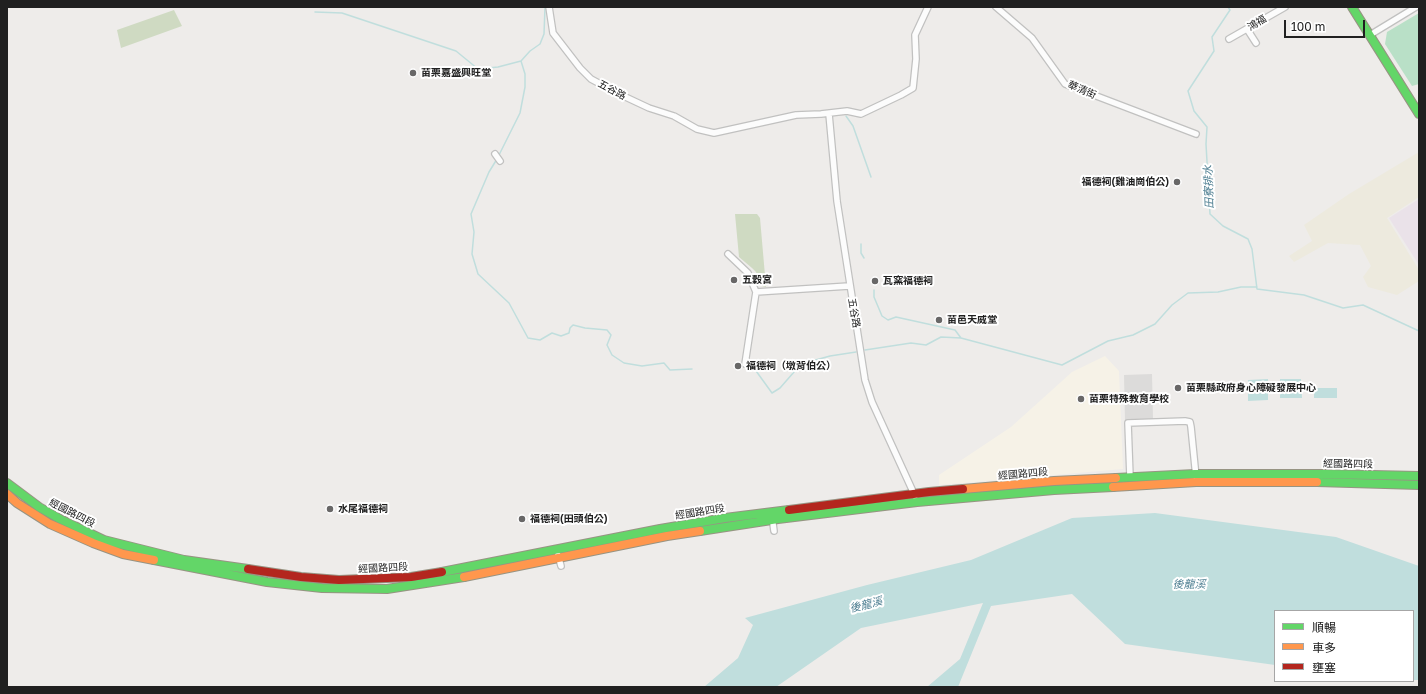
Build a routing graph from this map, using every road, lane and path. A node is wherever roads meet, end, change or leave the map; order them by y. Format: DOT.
graph roads {
  1 [pos="549,7"];
  2 [pos="928,7"];
  3 [pos="996,7"];
  4 [pos="1285,7"];
  5 [pos="1352,7"];
  6 [pos="1416,7"];
  7 [pos="1276,9"];
  8 [pos="1247,29"];
  9 [pos="1370,36"];
  10 [pos="1229,39"];
  11 [pos="1256,43"];
  12 [pos="830,114"];
  13 [pos="1419,114"];
  14 [pos="1196,134"];
  15 [pos="495,154"];
  16 [pos="500,162"];
  17 [pos="728,254"];
  18 [pos="849,286"];
  19 [pos="756,292"];
  20 [pos="745,364"];
  21 [pos="1419,476"];
  22 [pos="1130,477"];
  23 [pos="1196,478"];
  24 [pos="7,484"];
  25 [pos="1419,485"];
  26 [pos="7,494"];
  27 [pos="916,498"];
  28 [pos="772,516"];
  29 [pos="774,531"];
  30 [pos="559,558"];
  1 -- 12 [label="street, 五谷路"];
  2 -- 12 [label="street, 五谷路"];
  3 -- 14 [label="street, 華清街"];
  4 -- 7 [label="street, 鴻福"];
  5 -- 9 [label="main road"];
  6 -- 9 [label="street"];
  7 -- 8 [label="street, 鴻福"];
  8 -- 10 [label="street, 鴻福"];
  8 -- 11 [label="street"];
  9 -- 13 [label="main road"];
  12 -- 18 [label="street, 五谷路"];
  15 -- 16 [label="street"];
  17 -- 19 [label="street"];
  18 -- 19 [label="street"];
  18 -- 27 [label="street, 五谷路"];
  19 -- 20 [label="street"];
  21 -- 23 [label="main road, 經國路四段"];
  22 -- 23 [label="main road, 經國路四段"];
  22 -- 23 [label="street"];
  22 -- 27 [label="main road, 經國路四段"];
  23 -- 25 [label="main road, 經國路四段"];
  23 -- 27 [label="main road, 經國路四段"];
  24 -- 30 [label="main road, 經國路四段"];
  26 -- 30 [label="main road, 經國路四段"];
  27 -- 28 [label="main road, 經國路四段"];
  28 -- 29 [label="street"];
  28 -- 30 [label="main road, 經國路四段"];
}
